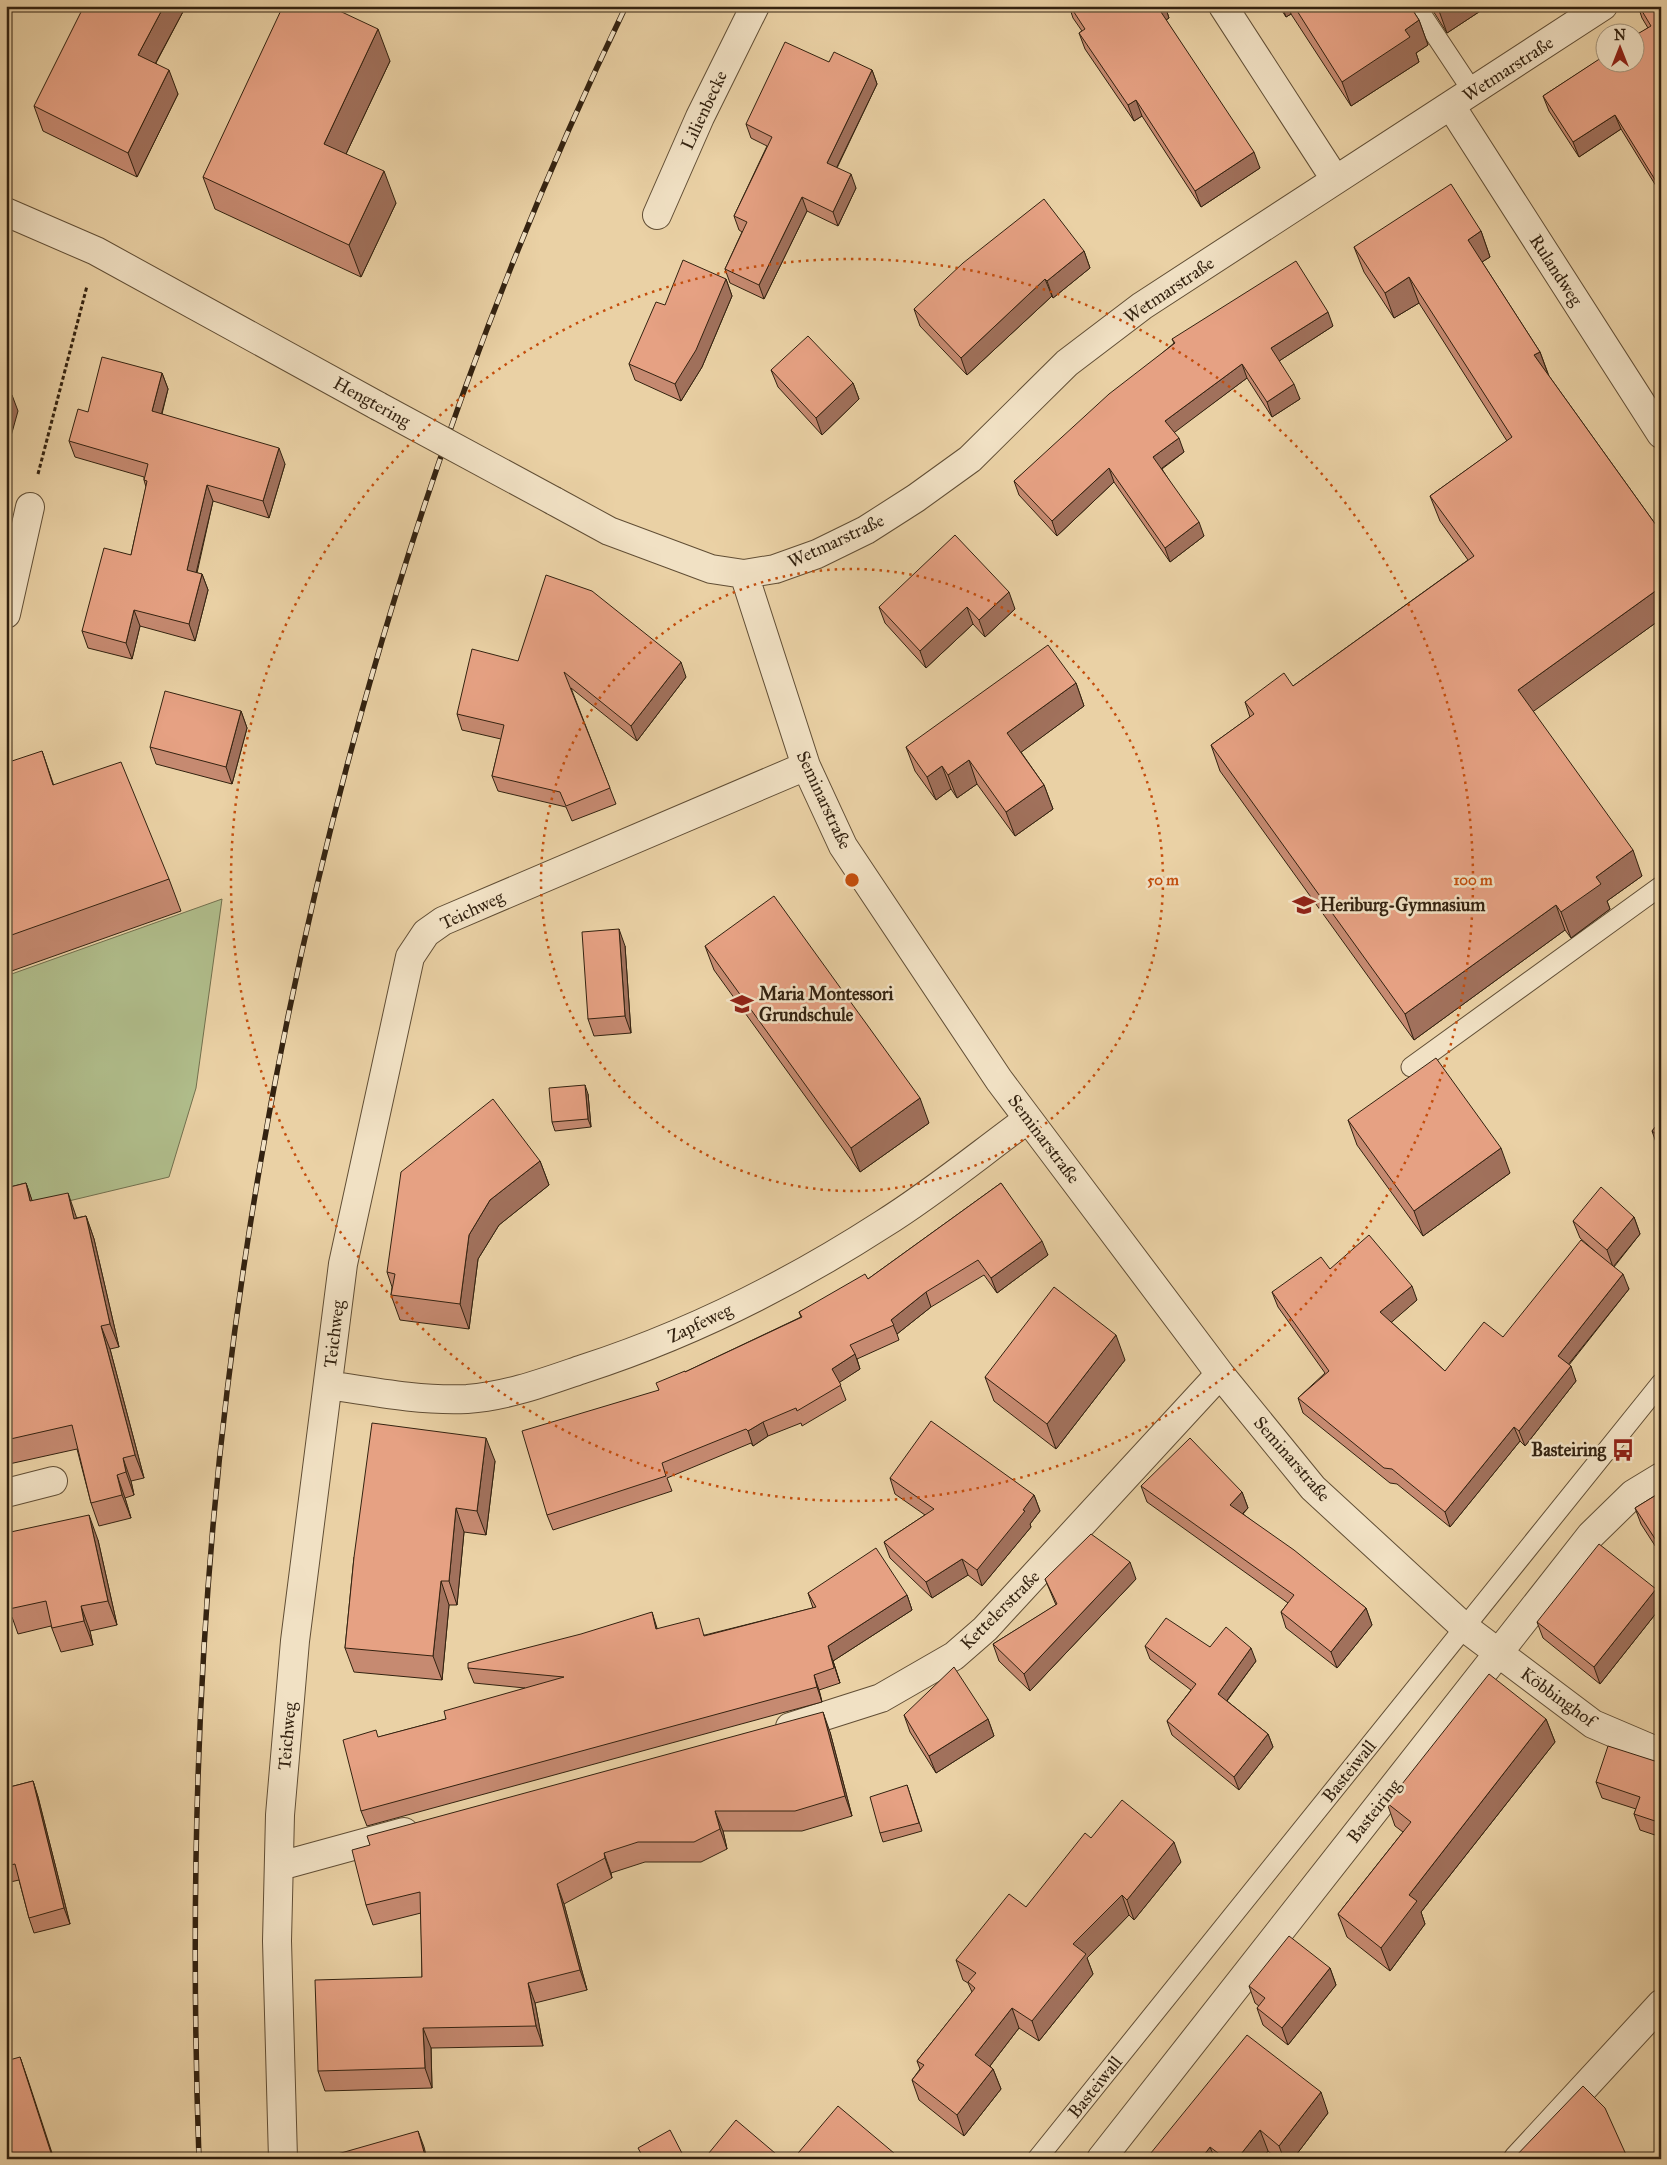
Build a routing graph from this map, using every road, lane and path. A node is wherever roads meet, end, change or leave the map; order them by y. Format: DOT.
graph roads {
  1 [pos="755,6"];
  2 [pos="1223,6"];
  3 [pos="1416,6"];
  4 [pos="1603,6"];
  5 [pos="1462,99"];
  6 [pos="1335,179"];
  7 [pos="6,212"];
  8 [pos="657,216"];
  9 [pos="96,251"];
  10 [pos="1661,434"];
  11 [pos="30,507"];
  12 [pos="744,574"];
  13 [pos="6,614"];
  14 [pos="806,766"];
  15 [pos="1661,886"];
  16 [pos="1411,1067"];
  17 [pos="1028,1119"];
  18 [pos="1220,1374"];
  19 [pos="1661,1383"];
  20 [pos="328,1385"];
  21 [pos="1661,1477"];
  22 [pos="53,1482"];
  23 [pos="6,1493"];
  24 [pos="1464,1627"];
  25 [pos="1498,1654"];
  26 [pos="769,1732"];
  27 [pos="1661,1752"];
  28 [pos="424,1827"];
  29 [pos="280,1866"];
  30 [pos="1661,2004"];
  31 [pos="283,2159"];
  32 [pos="1037,2159"];
  33 [pos="1101,2159"];
  34 [pos="1518,2159"];
  1 -- 8 [label="street, Lilienbecke"];
  2 -- 6 [label="street"];
  3 -- 5 [label="lane"];
  4 -- 5 [label="street, Wetmarstraße"];
  5 -- 6 [label="street, Wetmarstraße"];
  5 -- 10 [label="street, Rulandweg"];
  6 -- 12 [label="street, Wetmarstraße"];
  7 -- 9 [label="street, Hengtering"];
  9 -- 11 [label="path"];
  9 -- 12 [label="street, Hengtering, bridge"];
  11 -- 13 [label="street"];
  12 -- 14 [label="street, Seminarstraße"];
  14 -- 17 [label="street, Seminarstraße"];
  14 -- 20 [label="street, Teichweg"];
  15 -- 16 [label="lane"];
  17 -- 18 [label="street, Seminarstraße"];
  17 -- 20 [label="street, Zapfeweg"];
  18 -- 24 [label="street, Seminarstraße"];
  18 -- 26 [label="street, Kettelerstraße"];
  19 -- 24 [label="lane, Basteiwall"];
  20 -- 29 [label="street, Teichweg"];
  21 -- 25 [label="street, Basteiring"];
  22 -- 23 [label="street"];
  24 -- 25 [label="street, Köbbinghof"];
  24 -- 32 [label="lane, Basteiwall"];
  25 -- 27 [label="street, Köbbinghof"];
  25 -- 33 [label="street, Basteiring"];
  28 -- 29 [label="street"];
  29 -- 31 [label="street, Teichweg"];
  30 -- 34 [label="street"];
}
